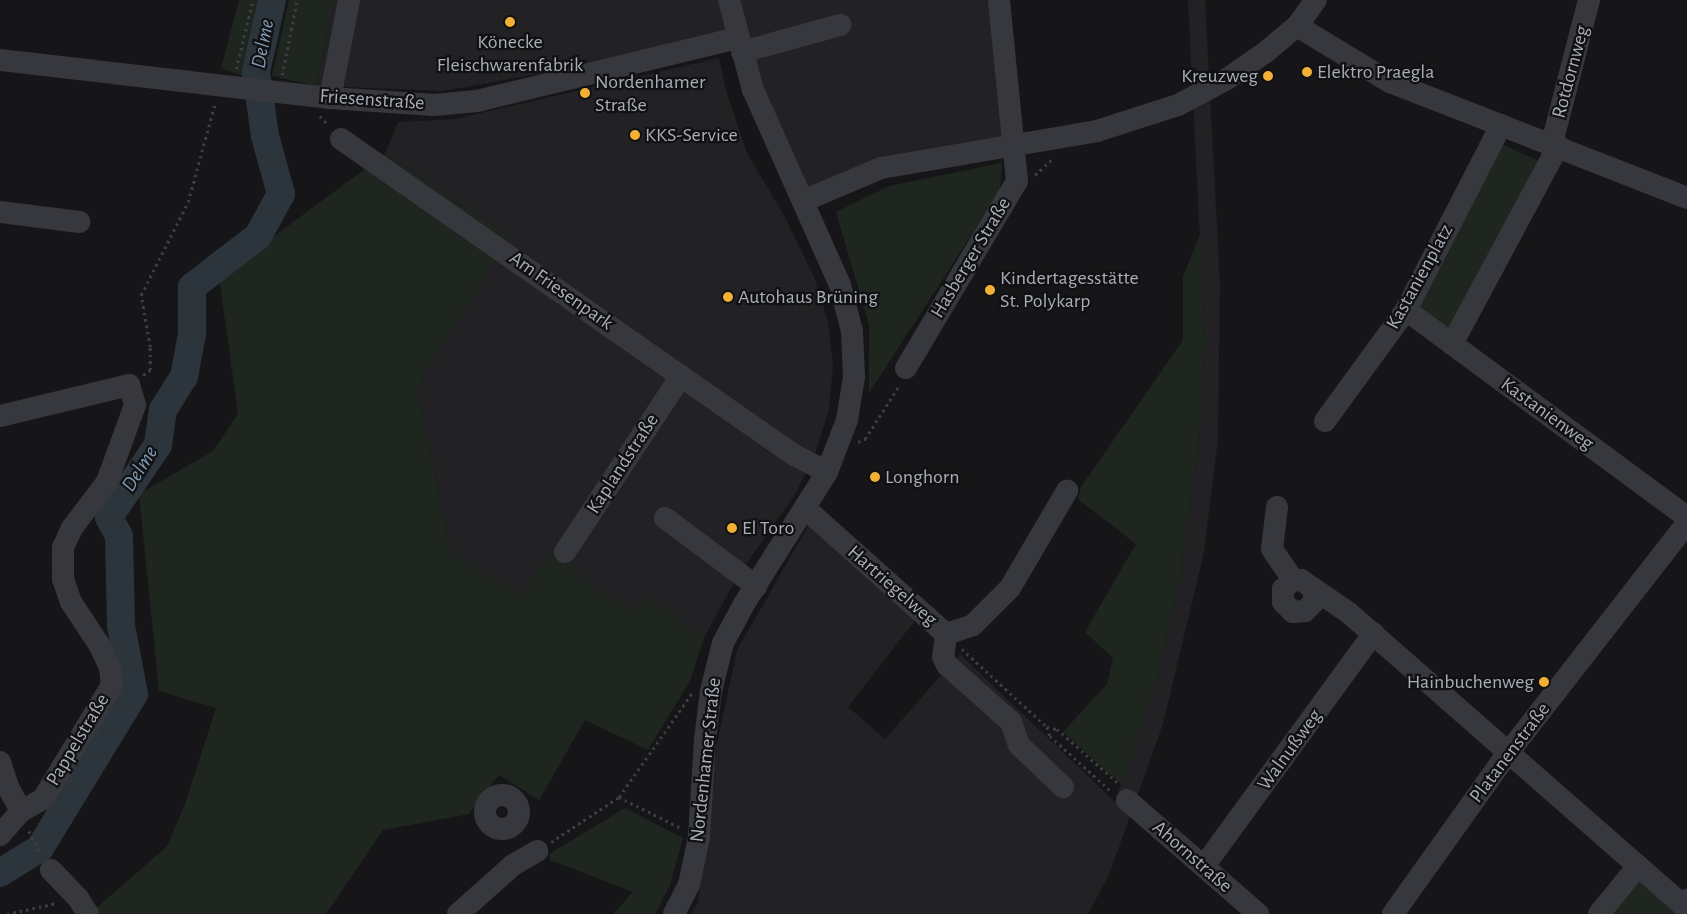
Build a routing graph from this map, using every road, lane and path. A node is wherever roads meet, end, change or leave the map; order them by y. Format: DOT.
graph roads {
  1 [pos="253,0"];
  2 [pos="297,0"];
  3 [pos="350,0"];
  4 [pos="729,0"];
  5 [pos="999,0"];
  6 [pos="1316,0"];
  7 [pos="1589,0"];
  8 [pos="840,25"];
  9 [pos="1296,26"];
  10 [pos="740,45"];
  11 [pos="0,60"];
  12 [pos="230,86"];
  13 [pos="277,91"];
  14 [pos="321,97"];
  15 [pos="1501,125"];
  16 [pos="341,139"];
  17 [pos="1014,144"];
  18 [pos="1555,144"];
  19 [pos="1056,154"];
  20 [pos="1017,181"];
  21 [pos="1687,198"];
  22 [pos="803,201"];
  23 [pos="0,212"];
  24 [pos="79,222"];
  25 [pos="1406,310"];
  26 [pos="1452,344"];
  27 [pos="906,368"];
  28 [pos="681,376"];
  29 [pos="129,385"];
  30 [pos="0,416"];
  31 [pos="1325,421"];
  32 [pos="840,438"];
  33 [pos="827,472"];
  34 [pos="1067,491"];
  35 [pos="1277,507"];
  36 [pos="806,509"];
  37 [pos="1687,517"];
  38 [pos="665,518"];
  39 [pos="1687,523"];
  40 [pos="565,552"];
  41 [pos="1293,580"];
  42 [pos="756,586"];
  43 [pos="1314,592"];
  44 [pos="1374,633"];
  45 [pos="946,634"];
  46 [pos="711,691"];
  47 [pos="1047,726"];
  48 [pos="1508,753"];
  49 [pos="0,762"];
  50 [pos="1062,787"];
  51 [pos="619,797"];
  52 [pos="1127,800"];
  53 [pos="21,811"];
  54 [pos="509,828"];
  55 [pos="0,836"];
  56 [pos="699,837"];
  57 [pos="32,839"];
  58 [pos="537,851"];
  59 [pos="513,864"];
  60 [pos="47,865"];
  61 [pos="1204,866"];
  62 [pos="1638,866"];
  63 [pos="1687,900"];
  64 [pos="83,906"];
  65 [pos="7,914"];
  66 [pos="458,914"];
  67 [pos="674,914"];
  68 [pos="1258,914"];
  69 [pos="1393,914"];
  70 [pos="1599,914"];
  1 -- 12 [label="path"];
  2 -- 13 [label="path"];
  3 -- 14 [label="street"];
  4 -- 10 [label="street, Nordenhamer Straße"];
  5 -- 17 [label="street, Hasberger Straße"];
  6 -- 9 [label="street"];
  7 -- 18 [label="street, Rotdornweg"];
  8 -- 10 [label="street, Friesenstraße"];
  9 -- 15 [label="street"];
  9 -- 17 [label="street"];
  10 -- 14 [label="street, Friesenstraße"];
  10 -- 22 [label="street, Nordenhamer Straße"];
  11 -- 12 [label="street, Friesenstraße"];
  12 -- 13 [label="street, Friesenstraße"];
  12 -- 29 [label="path"];
  13 -- 14 [label="street, Friesenstraße"];
  14 -- 16 [label="path"];
  15 -- 18 [label="street"];
  15 -- 25 [label="street, Kastanienplatz"];
  16 -- 28 [label="street, Am Friesenpark"];
  17 -- 20 [label="street, Hasberger Straße"];
  17 -- 22 [label="street"];
  18 -- 21 [label="street"];
  18 -- 26 [label="street"];
  19 -- 20 [label="path"];
  20 -- 27 [label="street, Hasberger Straße"];
  22 -- 32 [label="street, Nordenhamer Straße"];
  23 -- 24 [label="street"];
  25 -- 26 [label="street, Kastanienweg"];
  25 -- 31 [label="street, Kastanienplatz"];
  26 -- 37 [label="street, Kastanienweg"];
  27 -- 32 [label="path"];
  28 -- 33 [label="street, Am Friesenpark"];
  28 -- 40 [label="street, Kaplandstraße"];
  29 -- 30 [label="street"];
  29 -- 53 [label="street, Pappelstraße"];
  32 -- 33 [label="street, Nordenhamer Straße"];
  33 -- 36 [label="street, Nordenhamer Straße"];
  34 -- 45 [label="street, Hartriegelweg"];
  35 -- 41 [label="street"];
  36 -- 42 [label="street, Nordenhamer Straße"];
  36 -- 45 [label="street, Hartriegelweg"];
  38 -- 42 [label="street"];
  39 -- 48 [label="street, Platanenstraße"];
  41 -- 43 [label="street"];
  41 -- 43 [label="street"];
  42 -- 46 [label="street, Nordenhamer Straße"];
  43 -- 44 [label="street"];
  44 -- 48 [label="street"];
  44 -- 61 [label="street, Walnußweg"];
  45 -- 47 [label="path"];
  45 -- 50 [label="street"];
  46 -- 51 [label="path"];
  46 -- 56 [label="street, Nordenhamer Straße"];
  47 -- 52 [label="path"];
  47 -- 52 [label="path"];
  48 -- 62 [label="street"];
  48 -- 69 [label="street, Platanenstraße"];
  49 -- 53 [label="street"];
  51 -- 56 [label="path"];
  51 -- 58 [label="path"];
  52 -- 61 [label="street, Ahornstraße"];
  53 -- 55 [label="street, Pappelstraße"];
  54 -- 59 [label="street"];
  56 -- 67 [label="street, Nordenhamer Straße"];
  57 -- 60 [label="path"];
  58 -- 59 [label="street"];
  59 -- 66 [label="street"];
  60 -- 64 [label="street"];
  61 -- 68 [label="street, Ahornstraße"];
  62 -- 63 [label="street"];
  62 -- 70 [label="street"];
  64 -- 65 [label="path"];
}
